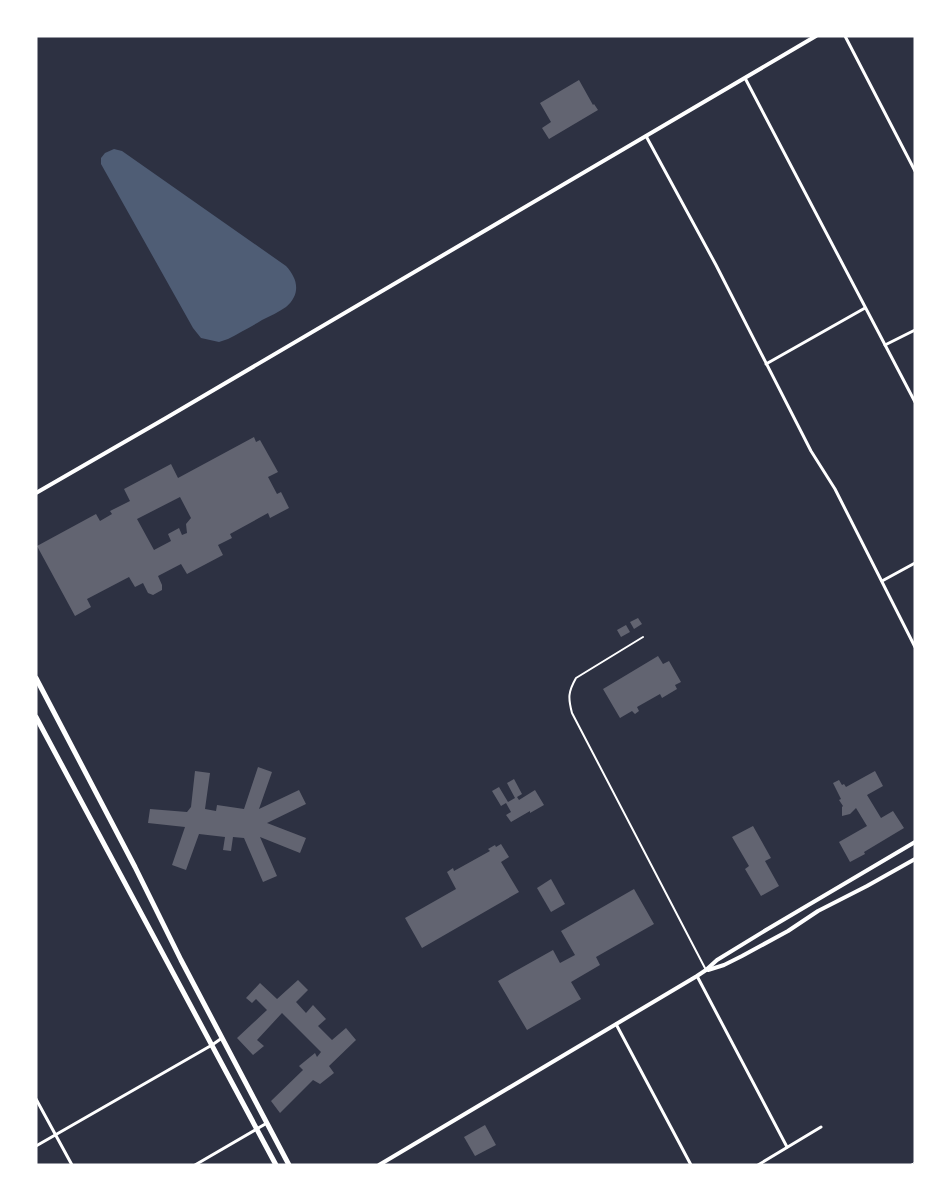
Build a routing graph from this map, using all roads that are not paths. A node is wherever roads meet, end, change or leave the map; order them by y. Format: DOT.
graph roads {
  1 [pos="816,36"];
  2 [pos="845,36"];
  3 [pos="745,78"];
  4 [pos="646,136"];
  5 [pos="915,171"];
  6 [pos="865,308"];
  7 [pos="915,330"];
  8 [pos="885,345"];
  9 [pos="766,364"];
  10 [pos="915,402"];
  11 [pos="36,493"];
  12 [pos="915,563"];
  13 [pos="882,581"];
  14 [pos="643,637"];
  15 [pos="915,647"];
  16 [pos="36,678"];
  17 [pos="36,718"];
  18 [pos="915,842"];
  19 [pos="915,859"];
  20 [pos="706,970"];
  21 [pos="697,976"];
  22 [pos="202,1000"];
  23 [pos="191,1007"];
  24 [pos="616,1024"];
  25 [pos="222,1038"];
  26 [pos="212,1045"];
  27 [pos="36,1099"];
  28 [pos="268,1123"];
  29 [pos="822,1126"];
  30 [pos="257,1129"];
  31 [pos="56,1135"];
  32 [pos="36,1146"];
  33 [pos="786,1147"];
  34 [pos="72,1165"];
  35 [pos="196,1165"];
  36 [pos="276,1165"];
  37 [pos="289,1165"];
  38 [pos="379,1165"];
  39 [pos="691,1165"];
  40 [pos="758,1165"];
  1 -- 3 [label="street"];
  2 -- 5 [label="street"];
  3 -- 4 [label="street"];
  3 -- 6 [label="street"];
  4 -- 9 [label="street"];
  4 -- 11 [label="street"];
  6 -- 8 [label="street"];
  6 -- 9 [label="street"];
  7 -- 8 [label="street"];
  8 -- 10 [label="street"];
  9 -- 13 [label="street"];
  12 -- 13 [label="street"];
  13 -- 15 [label="street"];
  14 -- 20 [label="lane"];
  16 -- 22 [label="main road"];
  17 -- 23 [label="main road"];
  18 -- 20 [label="street"];
  19 -- 20 [label="street"];
  20 -- 21 [label="street"];
  21 -- 24 [label="street"];
  21 -- 33 [label="street"];
  22 -- 23 [label="main road"];
  22 -- 25 [label="main road"];
  23 -- 26 [label="main road"];
  24 -- 38 [label="street"];
  24 -- 39 [label="street"];
  25 -- 26 [label="street"];
  25 -- 28 [label="main road"];
  26 -- 30 [label="main road"];
  26 -- 31 [label="street"];
  27 -- 31 [label="street"];
  28 -- 30 [label="street"];
  28 -- 37 [label="main road"];
  29 -- 33 [label="street"];
  30 -- 35 [label="street"];
  30 -- 36 [label="main road"];
  31 -- 32 [label="street"];
  31 -- 34 [label="street"];
  33 -- 40 [label="street"];
}
